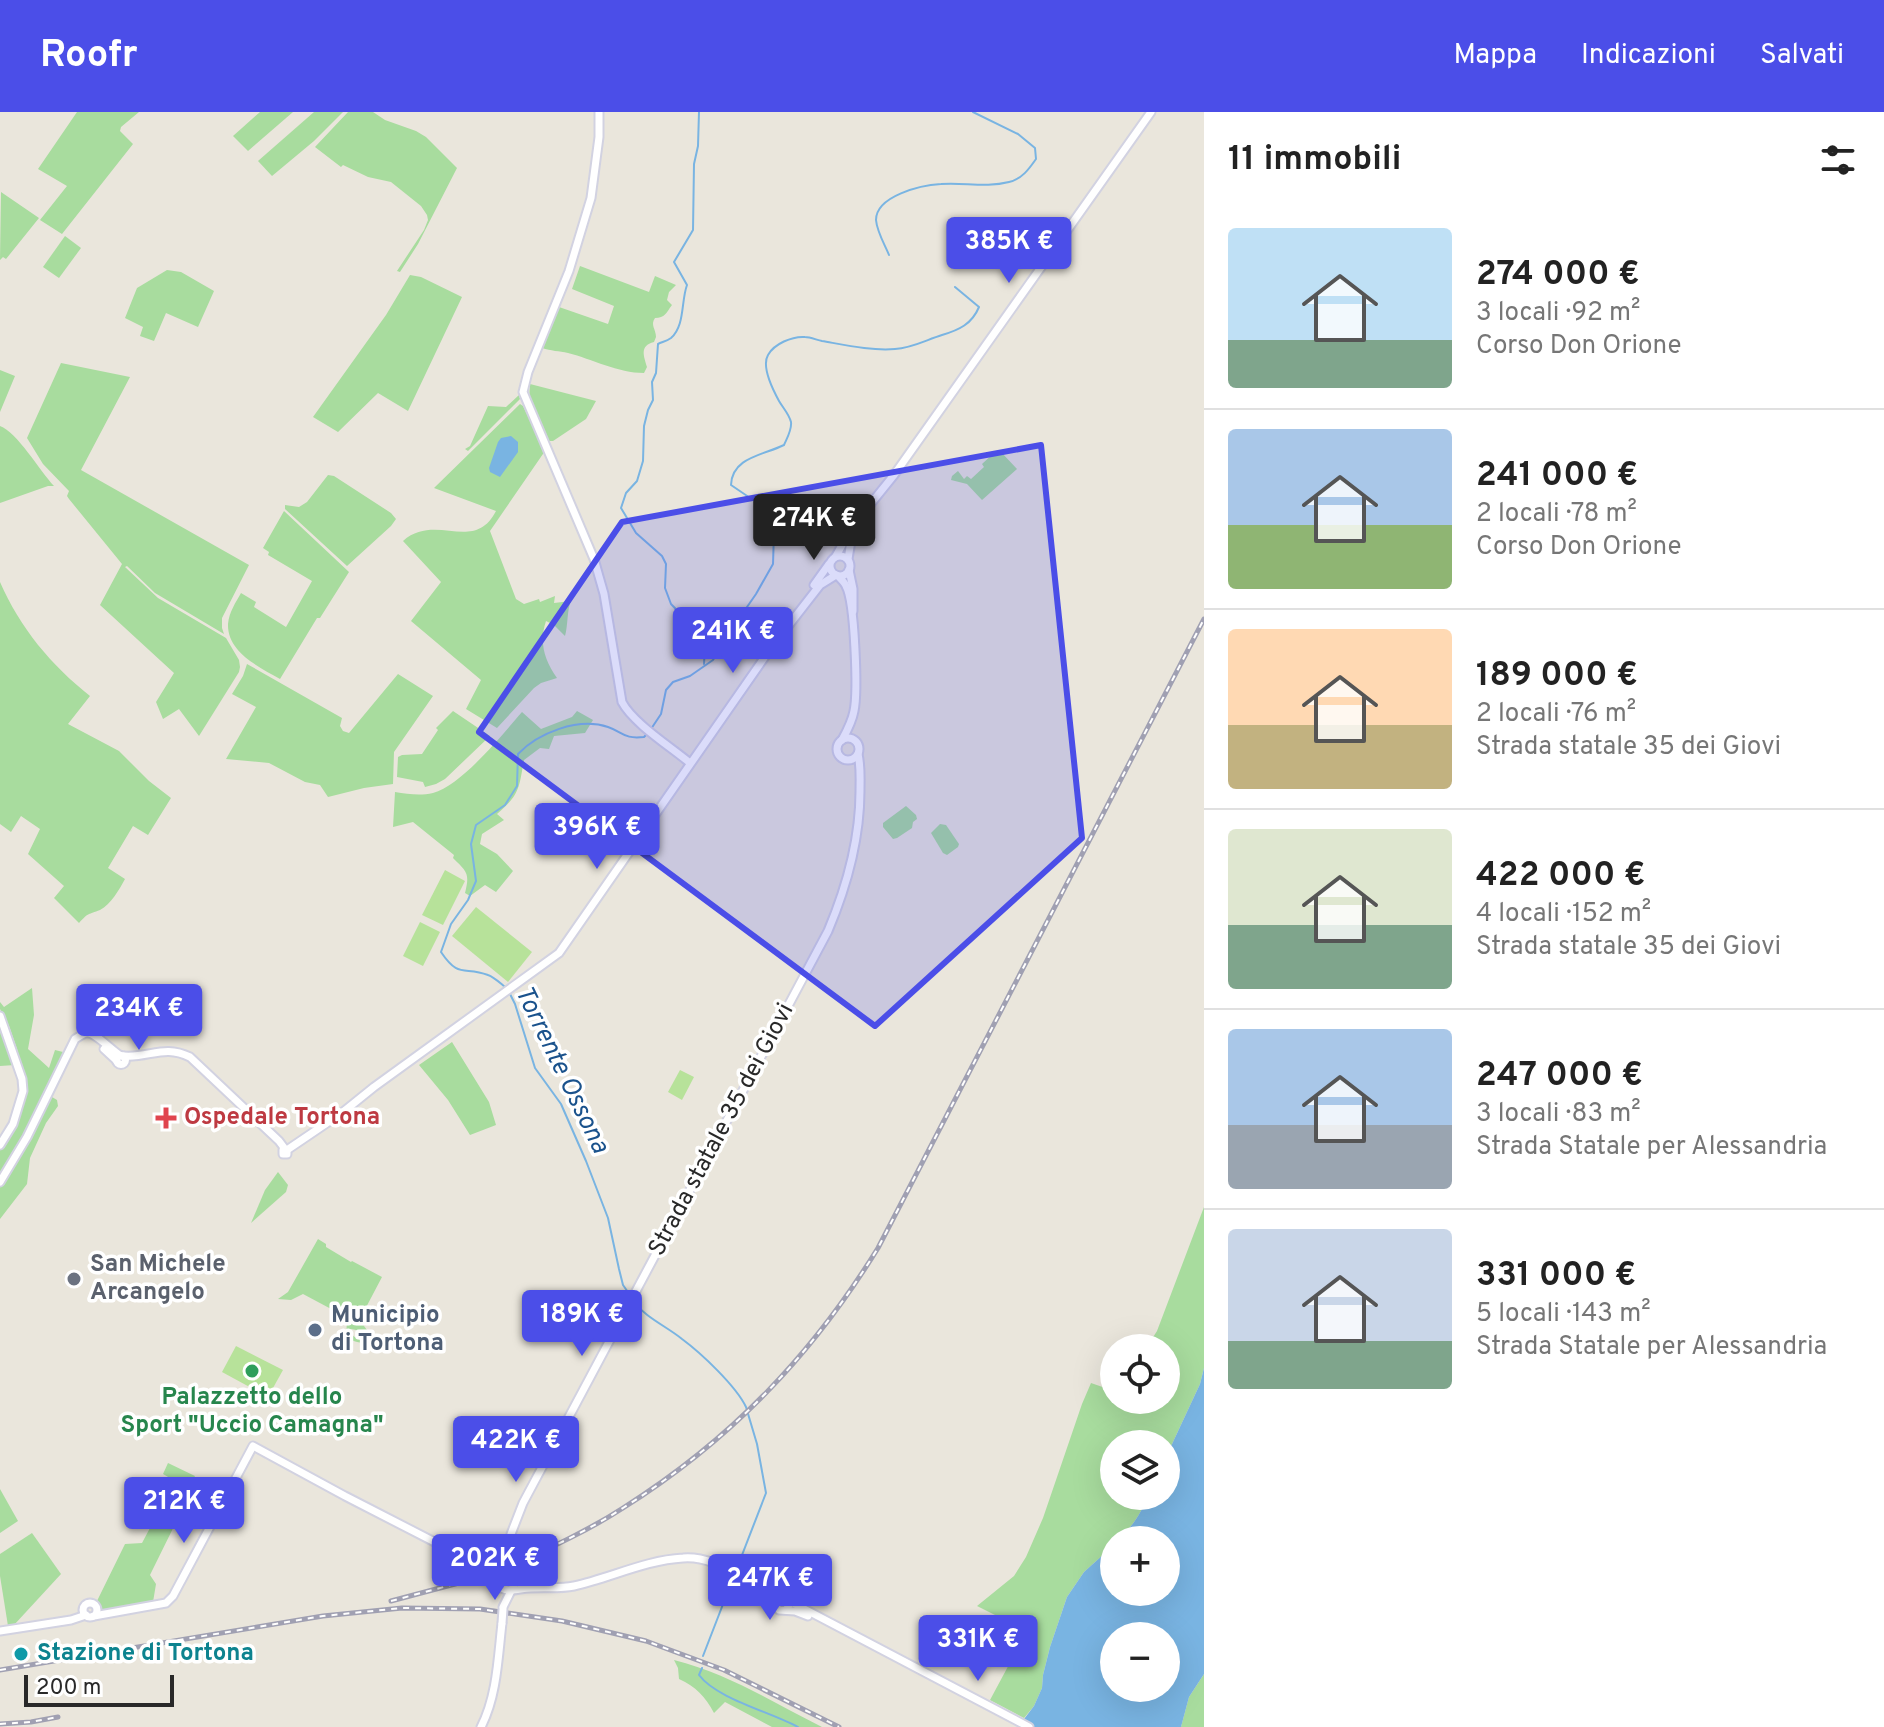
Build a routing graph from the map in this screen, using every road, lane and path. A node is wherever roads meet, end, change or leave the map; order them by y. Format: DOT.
graph roads {
  1 [pos="599,112"];
  2 [pos="1151,112"];
  3 [pos="876,499"];
  4 [pos="847,534"];
  5 [pos="849,545"];
  6 [pos="836,556"];
  7 [pos="848,559"];
  8 [pos="829,564"];
  9 [pos="849,570"];
  10 [pos="837,576"];
  11 [pos="802,606"];
  12 [pos="852,617"];
  13 [pos="851,722"];
  14 [pos="842,740"];
  15 [pos="853,740"];
  16 [pos="858,754"];
  17 [pos="850,760"];
  18 [pos="690,763"];
  19 [pos="860,779"];
  20 [pos="0,1016"];
  21 [pos="0,1145"];
  22 [pos="0,1182"];
  23 [pos="507,1556"];
  24 [pos="502,1581"];
  25 [pos="513,1582"];
  26 [pos="776,1598"];
  27 [pos="789,1606"];
  28 [pos="503,1608"];
  29 [pos="0,1631"];
  30 [pos="481,1727"];
  31 [pos="1029,1727"];
  1 -- 18 [label="street"];
  2 -- 3 [label="street"];
  3 -- 4 [label="street"];
  3 -- 5 [label="street"];
  4 -- 5 [label="street"];
  4 -- 6 [label="street"];
  5 -- 7 [label="street"];
  6 -- 7 [label="street"];
  6 -- 8 [label="street"];
  7 -- 9 [label="street"];
  8 -- 10 [label="street"];
  8 -- 11 [label="street"];
  9 -- 10 [label="street"];
  9 -- 12 [label="street"];
  10 -- 11 [label="street"];
  10 -- 12 [label="street"];
  11 -- 18 [label="street"];
  12 -- 13 [label="street"];
  13 -- 14 [label="street"];
  13 -- 15 [label="street"];
  14 -- 15 [label="street"];
  14 -- 17 [label="street"];
  15 -- 16 [label="street"];
  16 -- 17 [label="street"];
  16 -- 19 [label="street, Strada statale 35 dei Giovi"];
  17 -- 19 [label="street"];
  18 -- 22 [label="street"];
  19 -- 23 [label="street, Strada statale 35 dei Giovi"];
  20 -- 21 [label="street"];
  23 -- 24 [label="street, Strada statale 35 dei Giovi"];
  23 -- 25 [label="street, Strada statale 35 dei Giovi"];
  24 -- 25 [label="street"];
  24 -- 25 [label="street"];
  24 -- 28 [label="street, Strada statale 35 dei Giovi"];
  24 -- 29 [label="street"];
  25 -- 26 [label="street"];
  25 -- 28 [label="street"];
  26 -- 27 [label="street"];
  26 -- 27 [label="street"];
  27 -- 31 [label="street"];
  28 -- 30 [label="street, Strada statale 35 dei Giovi, bridge"];
}
